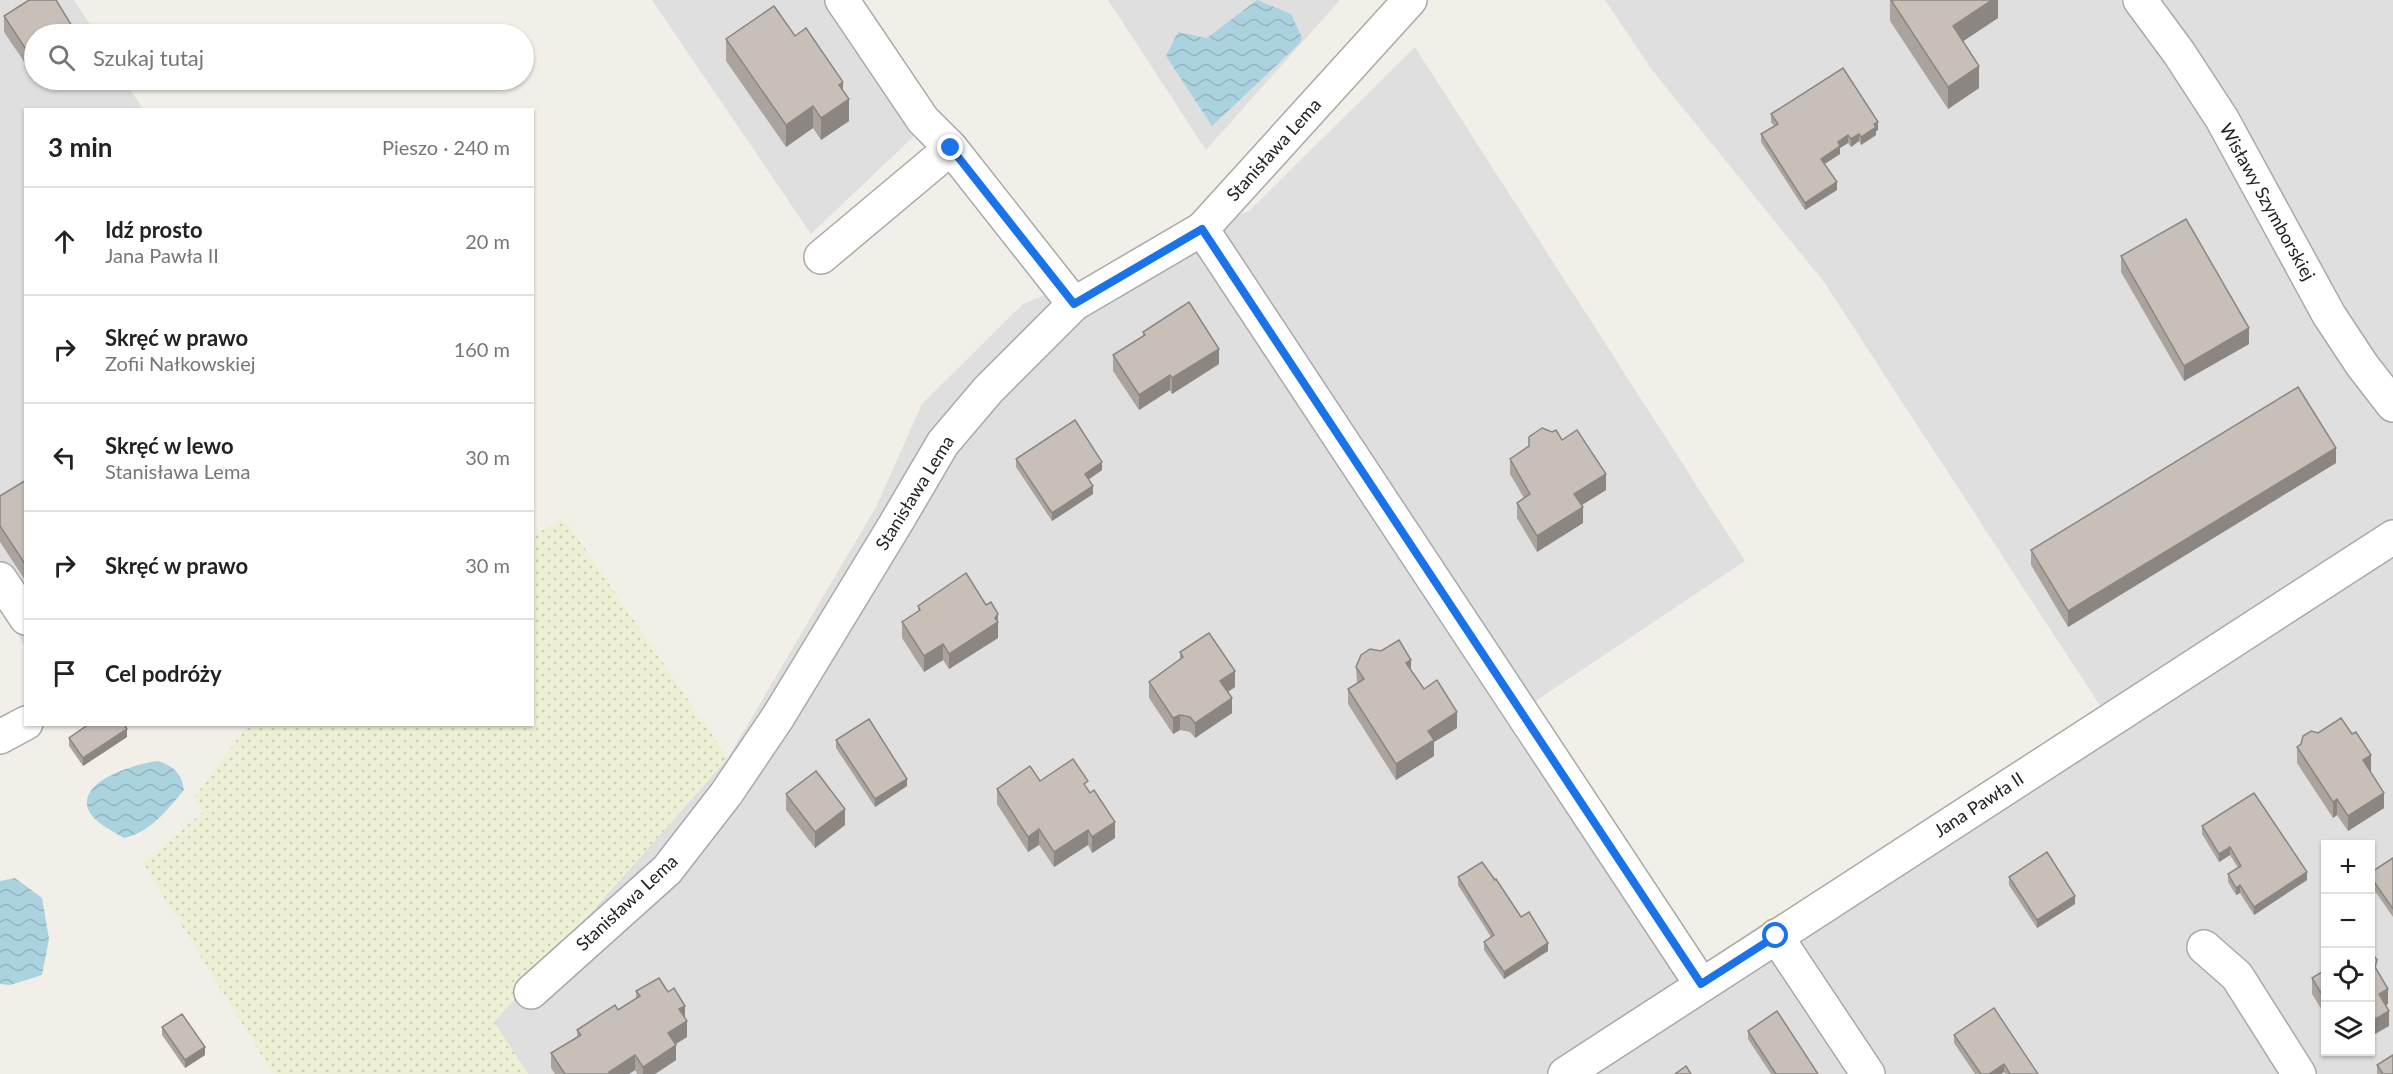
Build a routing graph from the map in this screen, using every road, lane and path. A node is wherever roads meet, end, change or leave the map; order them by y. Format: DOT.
graph roads {
  1 [pos="842,0"];
  2 [pos="1410,0"];
  3 [pos="2140,0"];
  4 [pos="951,148"];
  5 [pos="1202,229"];
  6 [pos="821,257"];
  7 [pos="1074,304"];
  8 [pos="2393,405"];
  9 [pos="2393,537"];
  10 [pos="0,579"];
  11 [pos="24,615"];
  12 [pos="24,724"];
  13 [pos="0,737"];
  14 [pos="1776,936"];
  15 [pos="2204,946"];
  16 [pos="1701,984"];
  17 [pos="531,992"];
  18 [pos="1565,1074"];
  19 [pos="1868,1074"];
  20 [pos="2299,1074"];
  1 -- 4 [label="street"];
  2 -- 5 [label="street, Stanisława Lema"];
  3 -- 8 [label="street, Wisławy Szymborskiej"];
  4 -- 6 [label="street"];
  4 -- 7 [label="street"];
  5 -- 7 [label="street, Stanisława Lema"];
  5 -- 16 [label="street"];
  7 -- 17 [label="street, Stanisława Lema"];
  9 -- 14 [label="street, Jana Pawła II"];
  10 -- 11 [label="street"];
  12 -- 13 [label="street"];
  14 -- 16 [label="street, Jana Pawła II"];
  14 -- 19 [label="street"];
  15 -- 20 [label="street"];
  16 -- 18 [label="street, Jana Pawła II"];
}
